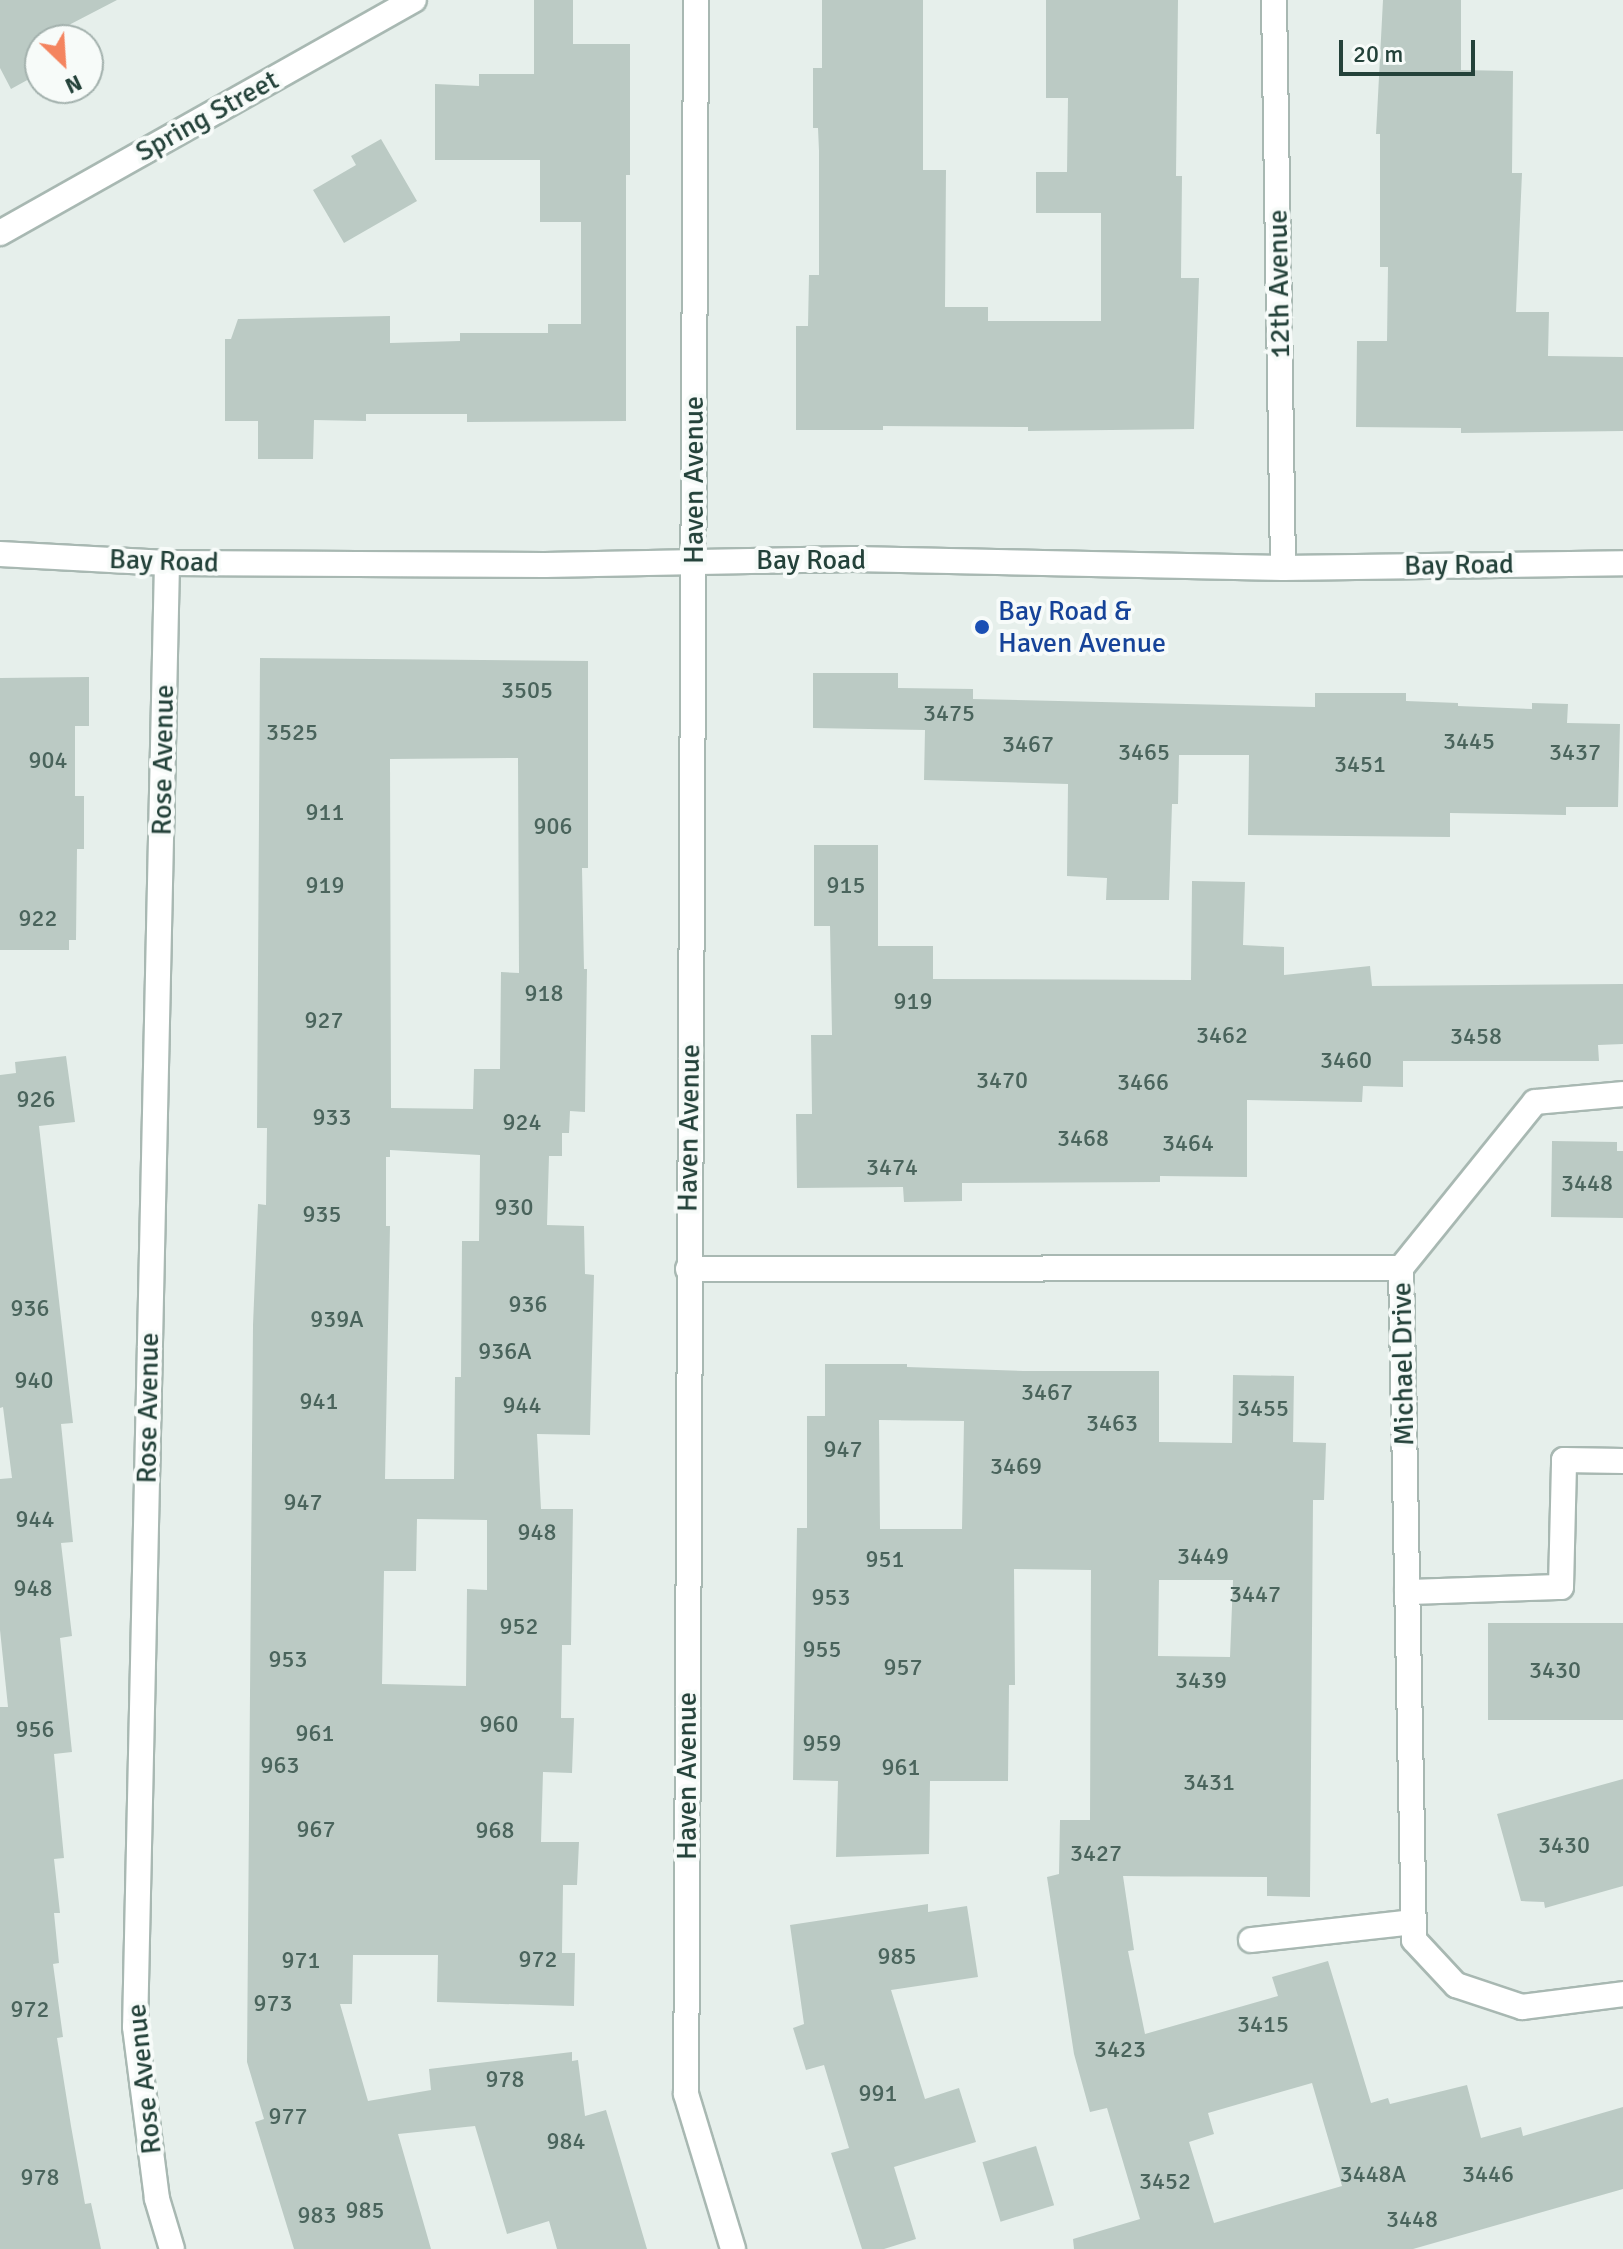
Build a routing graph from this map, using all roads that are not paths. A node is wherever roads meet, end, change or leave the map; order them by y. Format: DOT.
graph roads {
  1 [pos="414,0"];
  2 [pos="696,0"];
  3 [pos="1274,0"];
  4 [pos="0,233"];
  5 [pos="0,554"];
  6 [pos="694,561"];
  7 [pos="167,563"];
  8 [pos="1623,563"];
  9 [pos="1283,568"];
  10 [pos="1623,1094"];
  11 [pos="1401,1268"];
  12 [pos="688,1269"];
  13 [pos="1623,1461"];
  14 [pos="1407,1592"];
  15 [pos="1413,1922"];
  16 [pos="1251,1940"];
  17 [pos="1623,1994"];
  18 [pos="172,2249"];
  19 [pos="733,2249"];
  1 -- 4 [label="street, Spring Street"];
  2 -- 6 [label="street, Haven Avenue"];
  3 -- 9 [label="street, 12th Avenue"];
  5 -- 7 [label="street, Bay Road"];
  6 -- 7 [label="street, Bay Road"];
  6 -- 9 [label="street, Bay Road"];
  6 -- 12 [label="street, Haven Avenue"];
  7 -- 18 [label="street, Rose Avenue"];
  8 -- 9 [label="street, Bay Road"];
  10 -- 11 [label="street"];
  11 -- 12 [label="street, Michael Drive"];
  11 -- 14 [label="street, Michael Drive"];
  12 -- 19 [label="street, Haven Avenue"];
  13 -- 14 [label="street"];
  14 -- 15 [label="street, Michael Drive"];
  15 -- 16 [label="street"];
  15 -- 17 [label="street, Michael Drive"];
}
